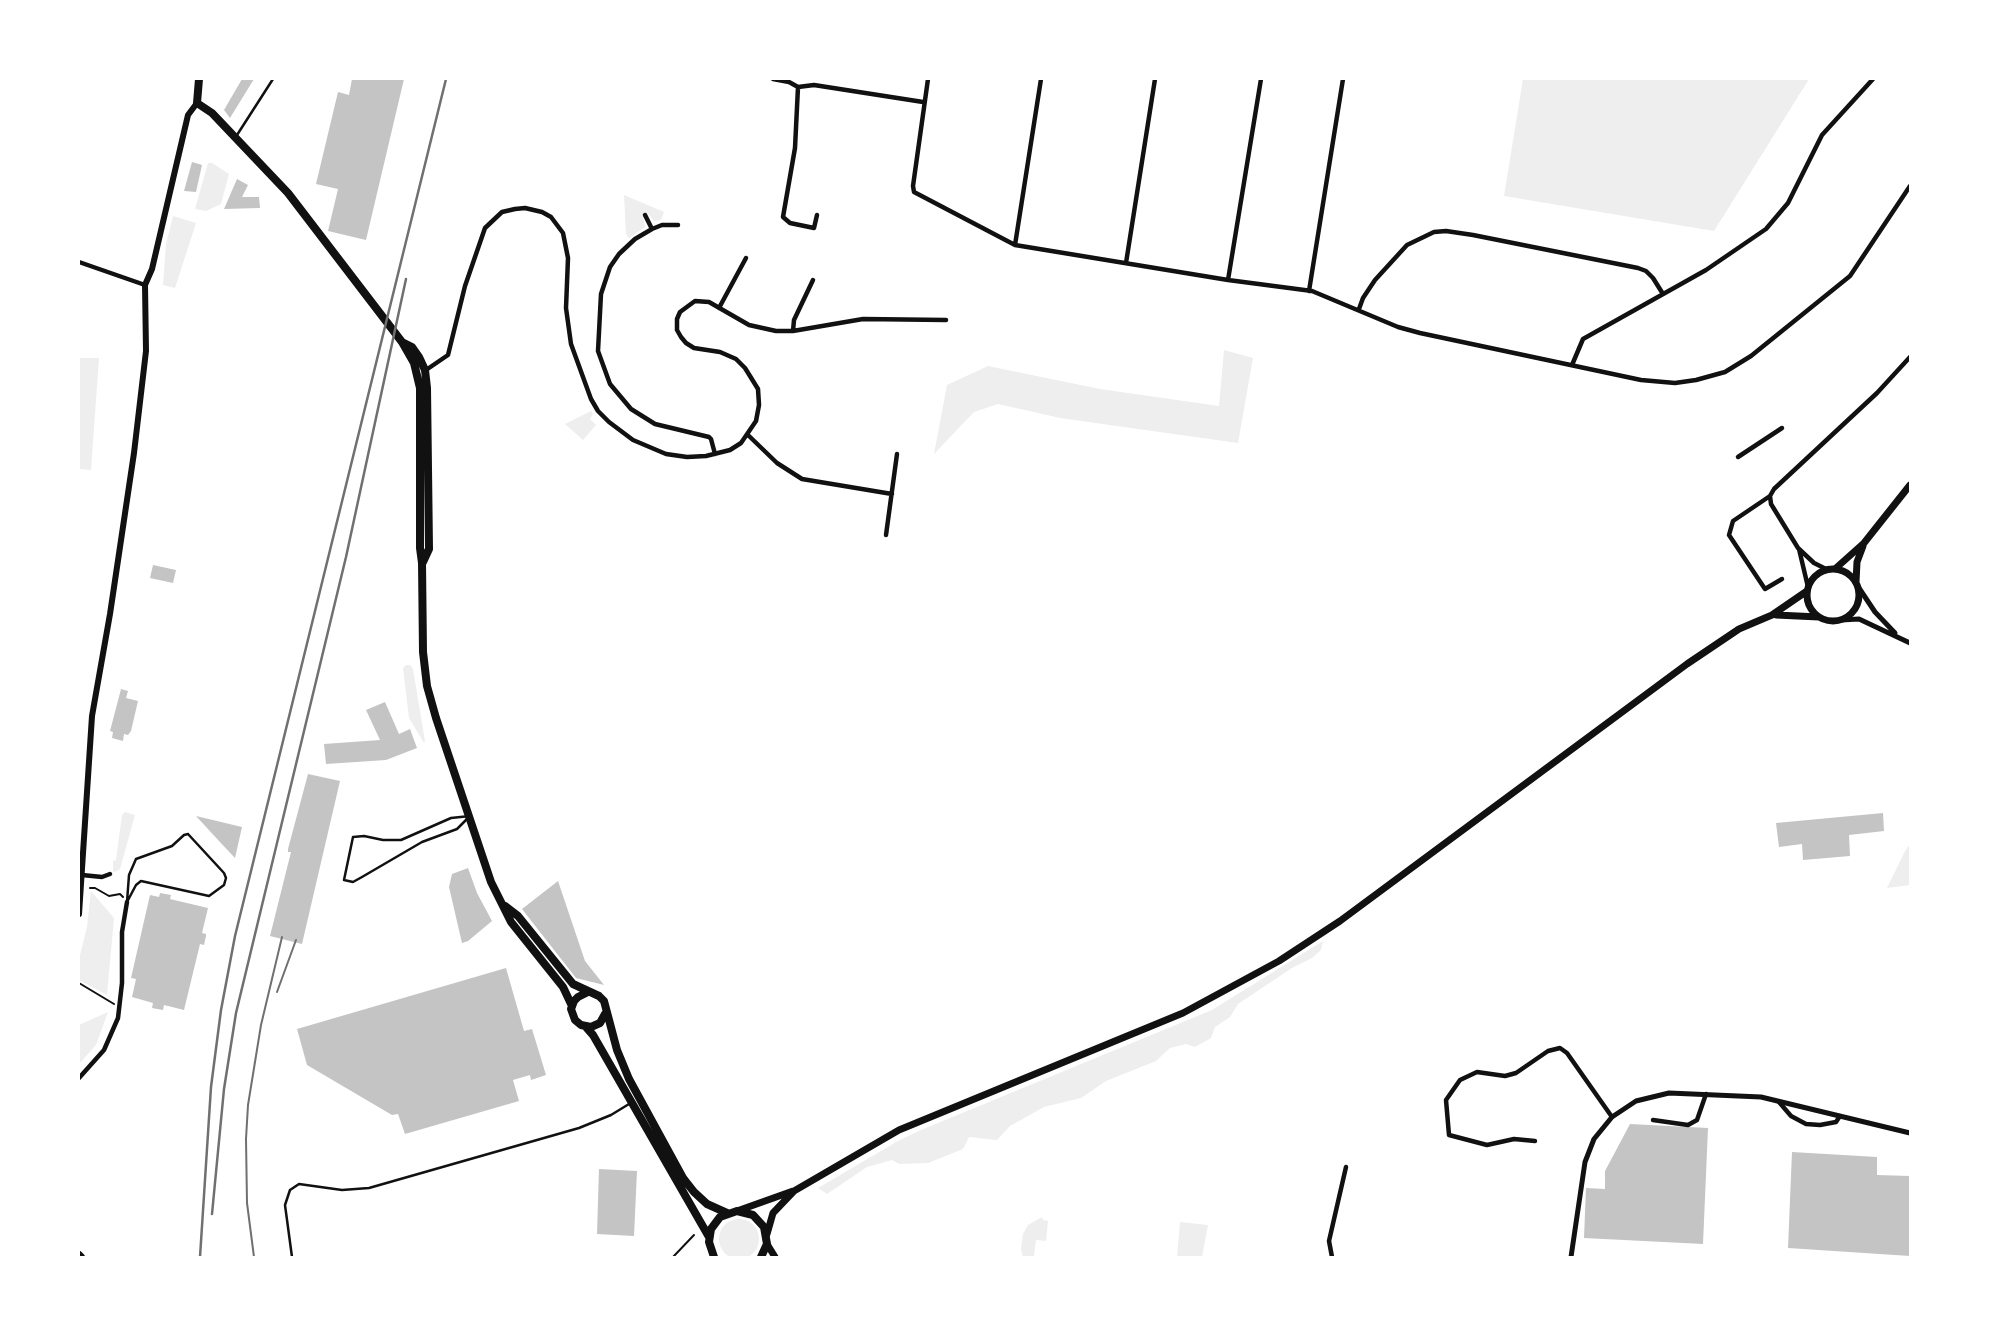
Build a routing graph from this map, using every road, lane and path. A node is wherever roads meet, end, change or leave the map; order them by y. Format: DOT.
graph roads {
  1 [pos="198,79"];
  2 [pos="273,79"];
  3 [pos="774,79"];
  4 [pos="928,79"];
  5 [pos="1041,79"];
  6 [pos="1155,79"];
  7 [pos="1261,79"];
  8 [pos="1343,79"];
  9 [pos="1873,79"];
  10 [pos="815,82"];
  11 [pos="798,87"];
  12 [pos="923,102"];
  13 [pos="197,103"];
  14 [pos="235,137"];
  15 [pos="1910,186"];
  16 [pos="645,215"];
  17 [pos="817,215"];
  18 [pos="678,225"];
  19 [pos="652,229"];
  20 [pos="1015,244"];
  21 [pos="746,258"];
  22 [pos="79,262"];
  23 [pos="1126,263"];
  24 [pos="813,280"];
  25 [pos="1228,280"];
  26 [pos="145,285"];
  27 [pos="1309,291"];
  28 [pos="1663,294"];
  29 [pos="719,308"];
  30 [pos="1359,309"];
  31 [pos="946,320"];
  32 [pos="793,331"];
  33 [pos="402,342"];
  34 [pos="1910,357"];
  35 [pos="1572,365"];
  36 [pos="425,370"];
  37 [pos="1782,428"];
  38 [pos="748,435"];
  39 [pos="715,454"];
  40 [pos="897,454"];
  41 [pos="1738,457"];
  42 [pos="1910,485"];
  43 [pos="892,494"];
  44 [pos="1770,496"];
  45 [pos="886,535"];
  46 [pos="1864,543"];
  47 [pos="1798,548"];
  48 [pos="422,563"];
  49 [pos="1836,568"];
  50 [pos="1826,569"];
  51 [pos="1782,579"];
  52 [pos="1857,585"];
  53 [pos="1807,589"];
  54 [pos="1772,615"];
  55 [pos="1819,617"];
  56 [pos="1841,620"];
  57 [pos="1897,636"];
  58 [pos="1910,643"];
  59 [pos="470,817"];
  60 [pos="110,874"];
  61 [pos="82,875"];
  62 [pos="89,888"];
  63 [pos="121,894"];
  64 [pos="127,902"];
  65 [pos="503,905"];
  66 [pos="79,914"];
  67 [pos="79,983"];
  68 [pos="588,992"];
  69 [pos="114,1003"];
  70 [pos="572,1006"];
  71 [pos="606,1014"];
  72 [pos="586,1027"];
  73 [pos="79,1078"];
  74 [pos="1706,1094"];
  75 [pos="1779,1101"];
  76 [pos="631,1103"];
  77 [pos="1840,1116"];
  78 [pos="1612,1117"];
  79 [pos="1653,1120"];
  80 [pos="1910,1133"];
  81 [pos="1535,1141"];
  82 [pos="1346,1167"];
  83 [pos="794,1191"];
  84 [pos="737,1211"];
  85 [pos="727,1213"];
  86 [pos="766,1234"];
  87 [pos="694,1236"];
  88 [pos="709,1237"];
  89 [pos="767,1244"];
  90 [pos="709,1248"];
  91 [pos="292,1257"];
  92 [pos="673,1257"];
  93 [pos="707,1257"];
  94 [pos="714,1257"];
  95 [pos="761,1257"];
  96 [pos="775,1257"];
  97 [pos="1332,1257"];
  98 [pos="1571,1257"];
  1 -- 13 [label="highway"];
  2 -- 14 [label="lane"];
  3 -- 11 [label="street"];
  4 -- 12 [label="street"];
  5 -- 20 [label="street"];
  6 -- 23 [label="street"];
  7 -- 25 [label="street"];
  8 -- 27 [label="street"];
  9 -- 28 [label="street"];
  10 -- 11 [label="street"];
  10 -- 12 [label="street"];
  11 -- 17 [label="street"];
  12 -- 20 [label="street"];
  13 -- 14 [label="highway"];
  13 -- 26 [label="main road"];
  14 -- 33 [label="highway"];
  15 -- 35 [label="street"];
  16 -- 19 [label="street"];
  18 -- 19 [label="street"];
  19 -- 39 [label="street"];
  20 -- 23 [label="street"];
  21 -- 29 [label="street"];
  22 -- 26 [label="street"];
  23 -- 25 [label="street"];
  24 -- 32 [label="street"];
  25 -- 27 [label="street"];
  26 -- 61 [label="main road"];
  27 -- 30 [label="street"];
  28 -- 30 [label="street"];
  28 -- 35 [label="street"];
  29 -- 32 [label="street"];
  29 -- 38 [label="street"];
  30 -- 35 [label="street"];
  31 -- 32 [label="street"];
  33 -- 36 [label="highway"];
  33 -- 48 [label="highway"];
  34 -- 44 [label="street"];
  36 -- 39 [label="street"];
  36 -- 48 [label="highway"];
  37 -- 41 [label="street"];
  38 -- 39 [label="street"];
  38 -- 43 [label="street"];
  40 -- 43 [label="street"];
  42 -- 46 [label="main road"];
  43 -- 45 [label="street"];
  44 -- 47 [label="street"];
  44 -- 51 [label="street"];
  46 -- 49 [label="main road"];
  46 -- 52 [label="main road"];
  47 -- 50 [label="street"];
  47 -- 53 [label="street"];
  48 -- 59 [label="highway"];
  49 -- 50 [label="main road"];
  49 -- 52 [label="main road"];
  50 -- 53 [label="main road"];
  52 -- 56 [label="main road"];
  52 -- 57 [label="street"];
  53 -- 54 [label="main road"];
  53 -- 55 [label="main road"];
  54 -- 55 [label="main road"];
  54 -- 83 [label="main road"];
  55 -- 56 [label="main road"];
  56 -- 57 [label="street"];
  57 -- 58 [label="street"];
  59 -- 59 [label="lane"];
  59 -- 65 [label="highway"];
  60 -- 61 [label="street"];
  61 -- 66 [label="main road"];
  62 -- 63 [label="path"];
  64 -- 64 [label="lane"];
  64 -- 73 [label="street"];
  65 -- 68 [label="highway"];
  65 -- 70 [label="highway"];
  67 -- 69 [label="path"];
  68 -- 70 [label="highway"];
  68 -- 71 [label="highway"];
  70 -- 72 [label="highway"];
  71 -- 72 [label="highway"];
  71 -- 85 [label="highway"];
  72 -- 76 [label="highway"];
  74 -- 75 [label="street"];
  74 -- 78 [label="street"];
  74 -- 79 [label="street"];
  75 -- 77 [label="street"];
  75 -- 77 [label="street"];
  76 -- 88 [label="highway"];
  76 -- 91 [label="lane"];
  77 -- 80 [label="street"];
  78 -- 81 [label="street"];
  78 -- 98 [label="street"];
  82 -- 97 [label="street"];
  83 -- 84 [label="main road"];
  83 -- 86 [label="main road"];
  84 -- 85 [label="highway"];
  84 -- 86 [label="highway"];
  85 -- 88 [label="highway"];
  86 -- 89 [label="highway"];
  87 -- 92 [label="path"];
  88 -- 90 [label="highway"];
  89 -- 95 [label="highway"];
  89 -- 96 [label="main road"];
  90 -- 93 [label="highway"];
  90 -- 94 [label="highway"];
}
